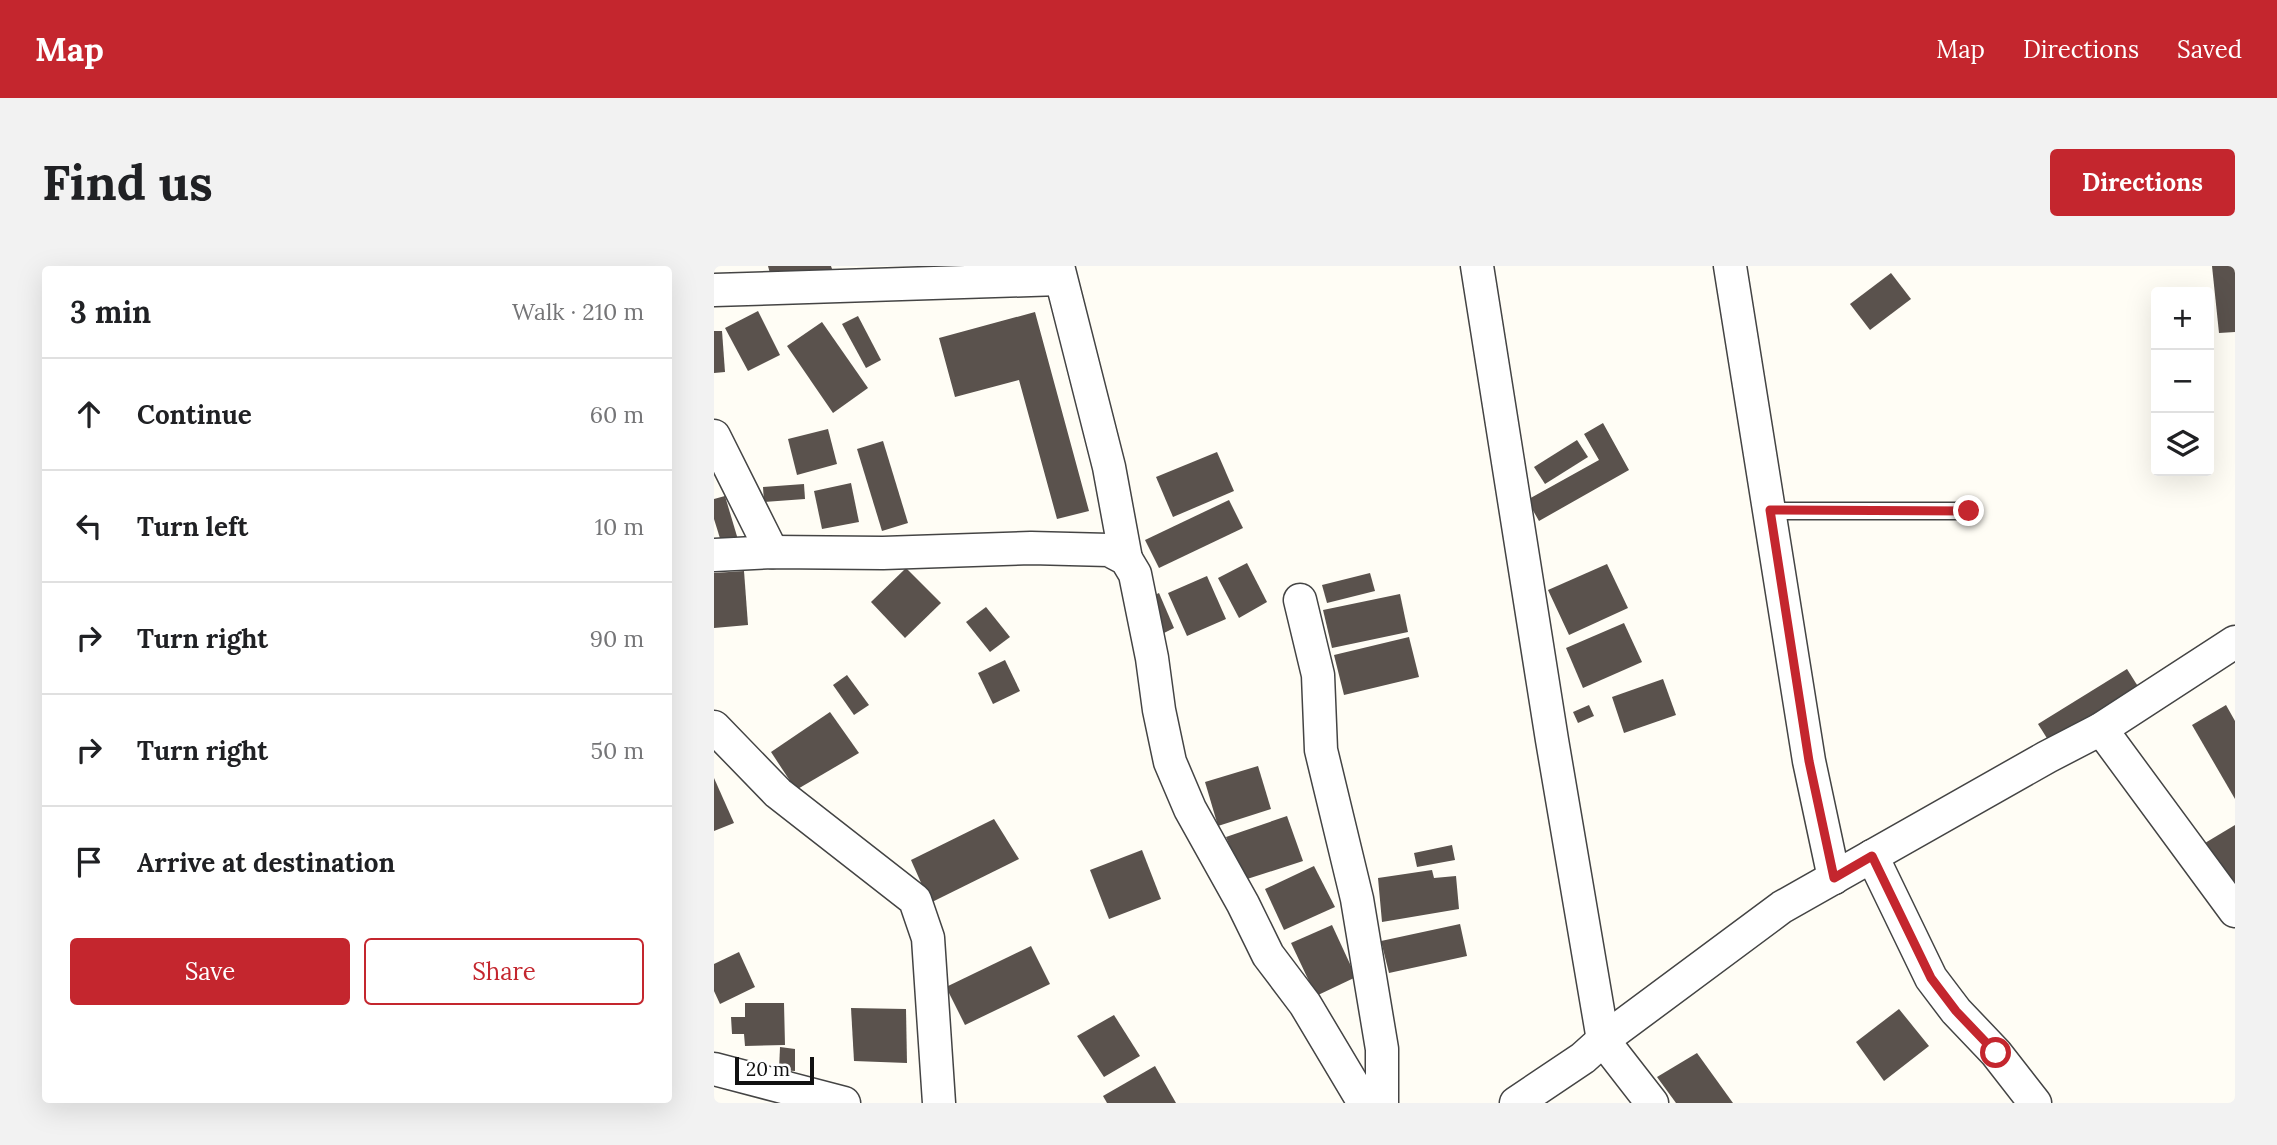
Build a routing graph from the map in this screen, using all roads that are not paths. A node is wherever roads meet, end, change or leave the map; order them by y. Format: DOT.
graph roads {
  1 [pos="1476,266"];
  2 [pos="1730,266"];
  3 [pos="1059,273"];
  4 [pos="714,290"];
  5 [pos="714,436"];
  6 [pos="1770,510"];
  7 [pos="1969,511"];
  8 [pos="772,552"];
  9 [pos="714,555"];
  10 [pos="1126,559"];
  11 [pos="1300,600"];
  12 [pos="2235,642"];
  13 [pos="714,727"];
  14 [pos="2101,729"];
  15 [pos="1872,856"];
  16 [pos="1834,878"];
  17 [pos="2235,911"];
  18 [pos="1603,1040"];
  19 [pos="714,1069"];
  20 [pos="844,1103"];
  21 [pos="939,1103"];
  22 [pos="1364,1103"];
  23 [pos="1382,1103"];
  24 [pos="1516,1103"];
  25 [pos="1652,1103"];
  26 [pos="2035,1103"];
  1 -- 18 [label="street"];
  2 -- 6 [label="street"];
  3 -- 4 [label="street"];
  3 -- 10 [label="street"];
  5 -- 8 [label="street"];
  6 -- 7 [label="lane"];
  6 -- 16 [label="street"];
  8 -- 9 [label="street"];
  8 -- 10 [label="street"];
  10 -- 22 [label="street"];
  11 -- 23 [label="street"];
  12 -- 14 [label="street"];
  13 -- 21 [label="street"];
  14 -- 15 [label="street"];
  14 -- 17 [label="street"];
  15 -- 16 [label="street"];
  15 -- 26 [label="street"];
  16 -- 18 [label="street"];
  18 -- 24 [label="street"];
  18 -- 25 [label="street"];
  19 -- 20 [label="street"];
}
